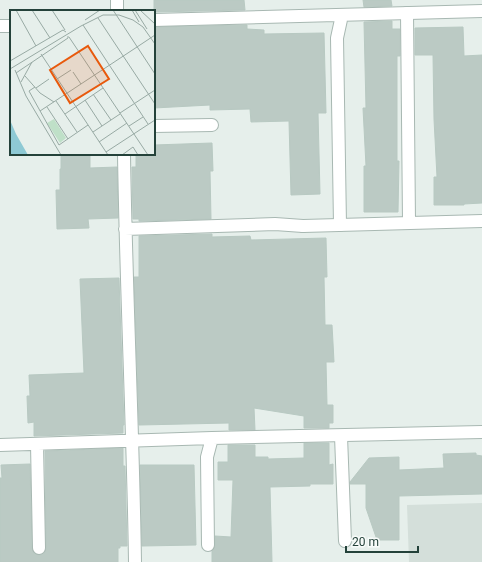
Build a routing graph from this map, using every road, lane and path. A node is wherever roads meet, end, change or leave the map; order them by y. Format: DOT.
graph roads {
  1 [pos="482,11"];
  2 [pos="406,13"];
  3 [pos="342,15"];
  4 [pos="155,20"];
  5 [pos="212,125"];
  6 [pos="155,126"];
  7 [pos="124,155"];
  8 [pos="482,220"];
  9 [pos="409,222"];
  10 [pos="340,224"];
  11 [pos="125,229"];
  12 [pos="482,432"];
  13 [pos="341,436"];
  14 [pos="212,438"];
  15 [pos="133,440"];
  16 [pos="37,444"];
  17 [pos="0,445"];
  18 [pos="345,541"];
  19 [pos="208,545"];
  20 [pos="40,548"];
  21 [pos="135,562"];
  1 -- 2 [label="street"];
  2 -- 3 [label="street"];
  2 -- 9 [label="street"];
  3 -- 4 [label="street"];
  3 -- 10 [label="street"];
  5 -- 6 [label="street"];
  7 -- 11 [label="street"];
  8 -- 9 [label="street"];
  9 -- 10 [label="street"];
  10 -- 11 [label="street"];
  11 -- 15 [label="street"];
  12 -- 13 [label="street"];
  13 -- 14 [label="street"];
  13 -- 18 [label="street"];
  14 -- 15 [label="street"];
  14 -- 19 [label="street"];
  15 -- 16 [label="street"];
  15 -- 21 [label="street"];
  16 -- 17 [label="street"];
  16 -- 20 [label="street"];
}
